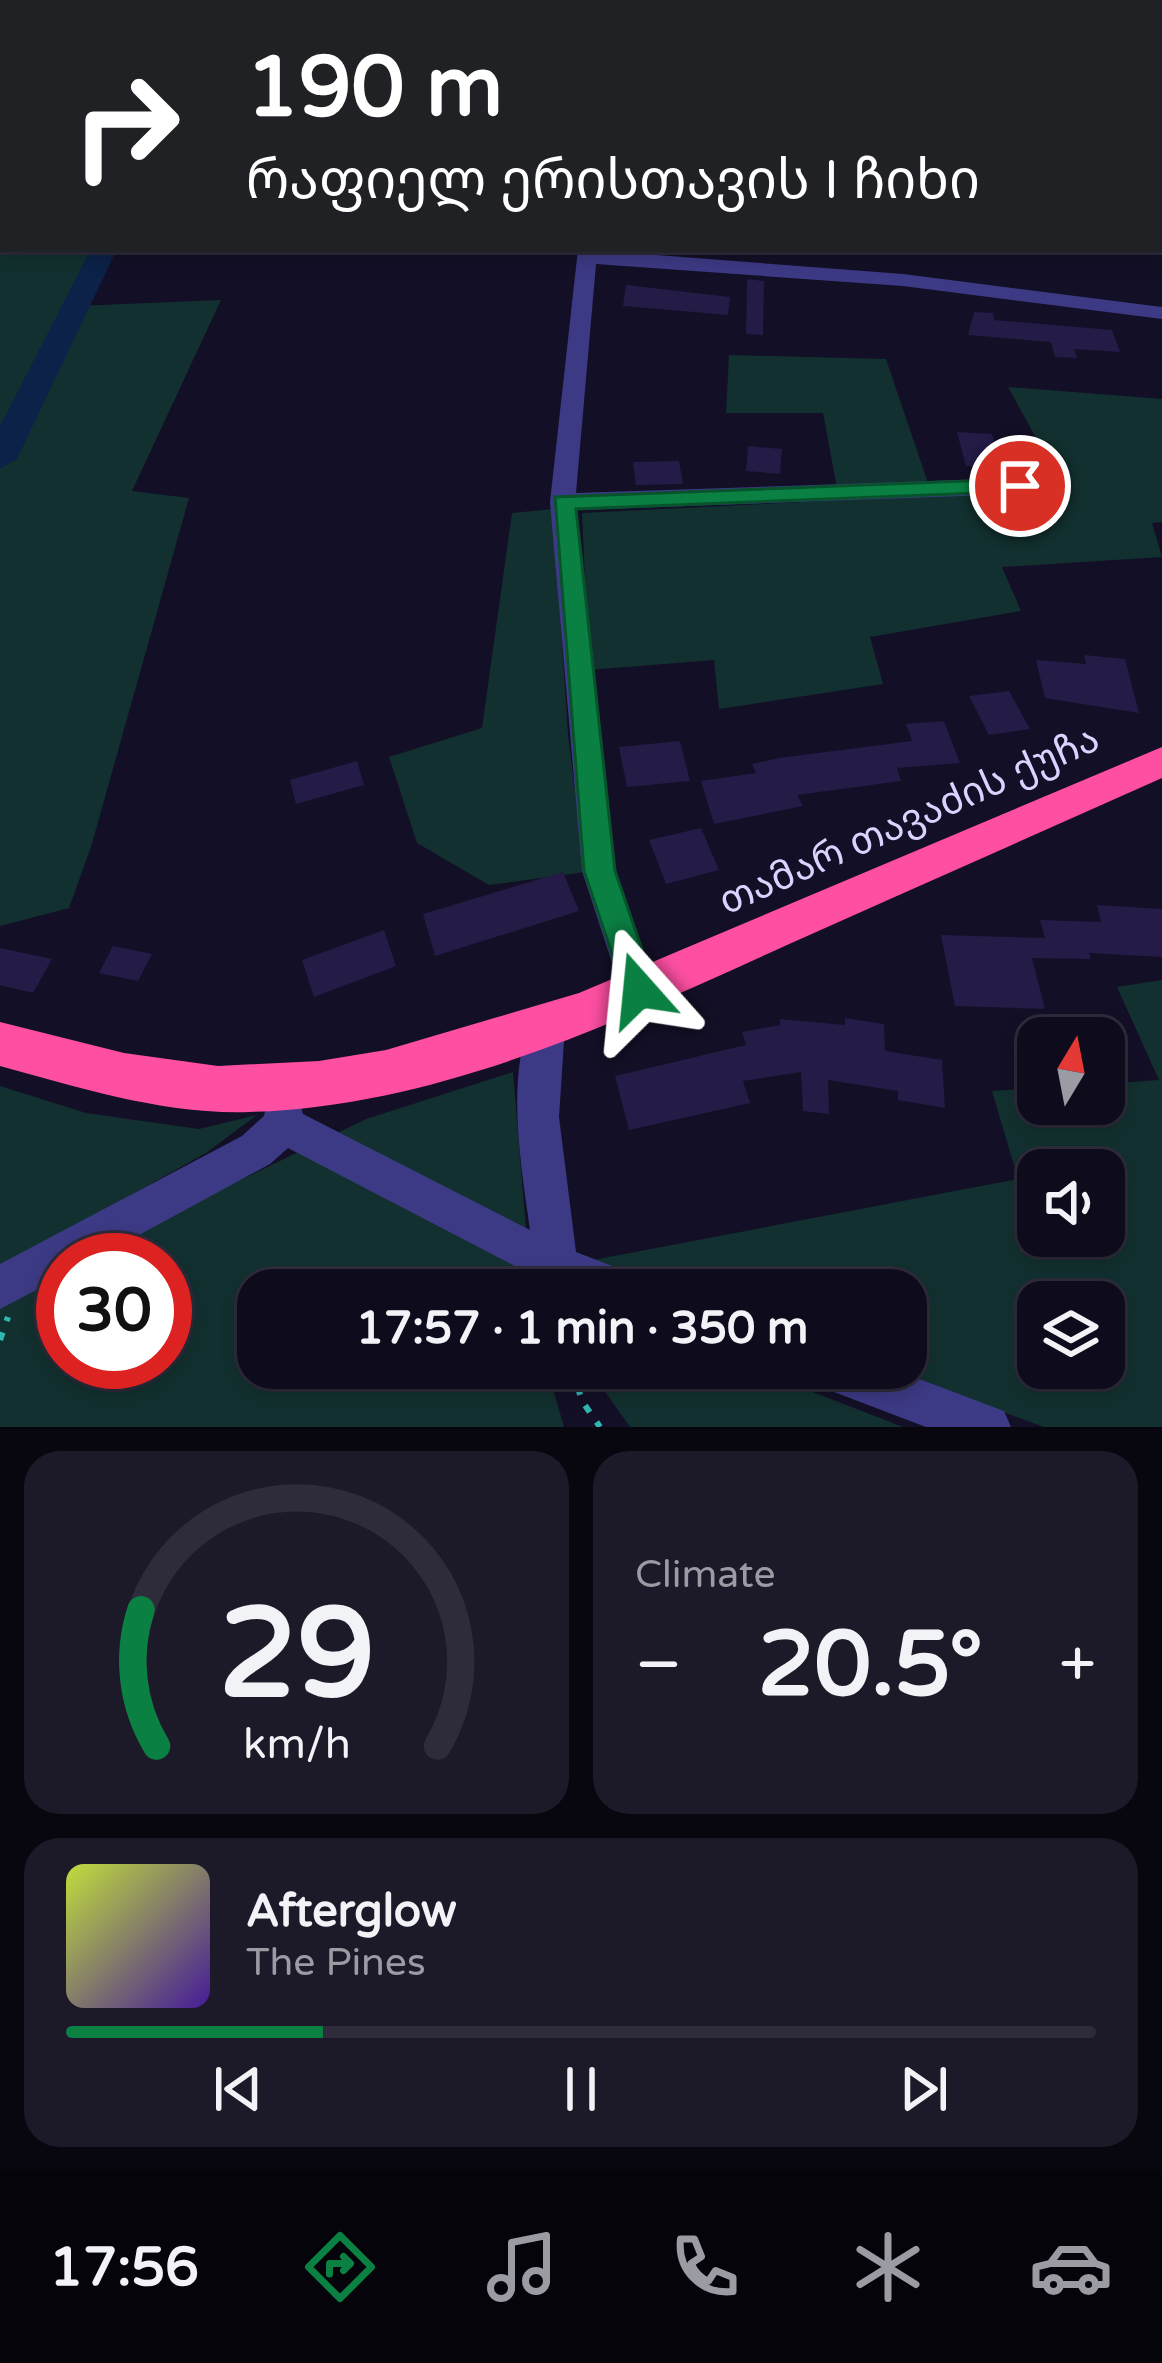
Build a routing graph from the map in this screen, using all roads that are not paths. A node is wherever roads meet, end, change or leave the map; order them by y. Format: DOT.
graph roads {
  1 [pos="589,254"];
  2 [pos="1162,313"];
  3 [pos="1020,486"];
  4 [pos="563,502"];
  5 [pos="1162,762"];
  6 [pos="639,990"];
  7 [pos="546,1026"];
  8 [pos="0,1044"];
  9 [pos="283,1106"];
  10 [pos="557,1267"];
  11 [pos="562,1269"];
  12 [pos="0,1287"];
  13 [pos="886,1389"];
  14 [pos="988,1427"];
  1 -- 2 [label="street"];
  1 -- 4 [label="street"];
  3 -- 4 [label="street"];
  4 -- 6 [label="street"];
  5 -- 6 [label="highway, თამარ თავაძის ქუჩა"];
  6 -- 7 [label="highway, თამარ თავაძის ქუჩა"];
  7 -- 9 [label="highway, თამარ თავაძის ქუჩა"];
  7 -- 10 [label="street"];
  8 -- 9 [label="highway, თამარ თავაძის ქუჩა"];
  9 -- 10 [label="street"];
  9 -- 12 [label="street"];
  10 -- 11 [label="street"];
  13 -- 14 [label="street"];
}
